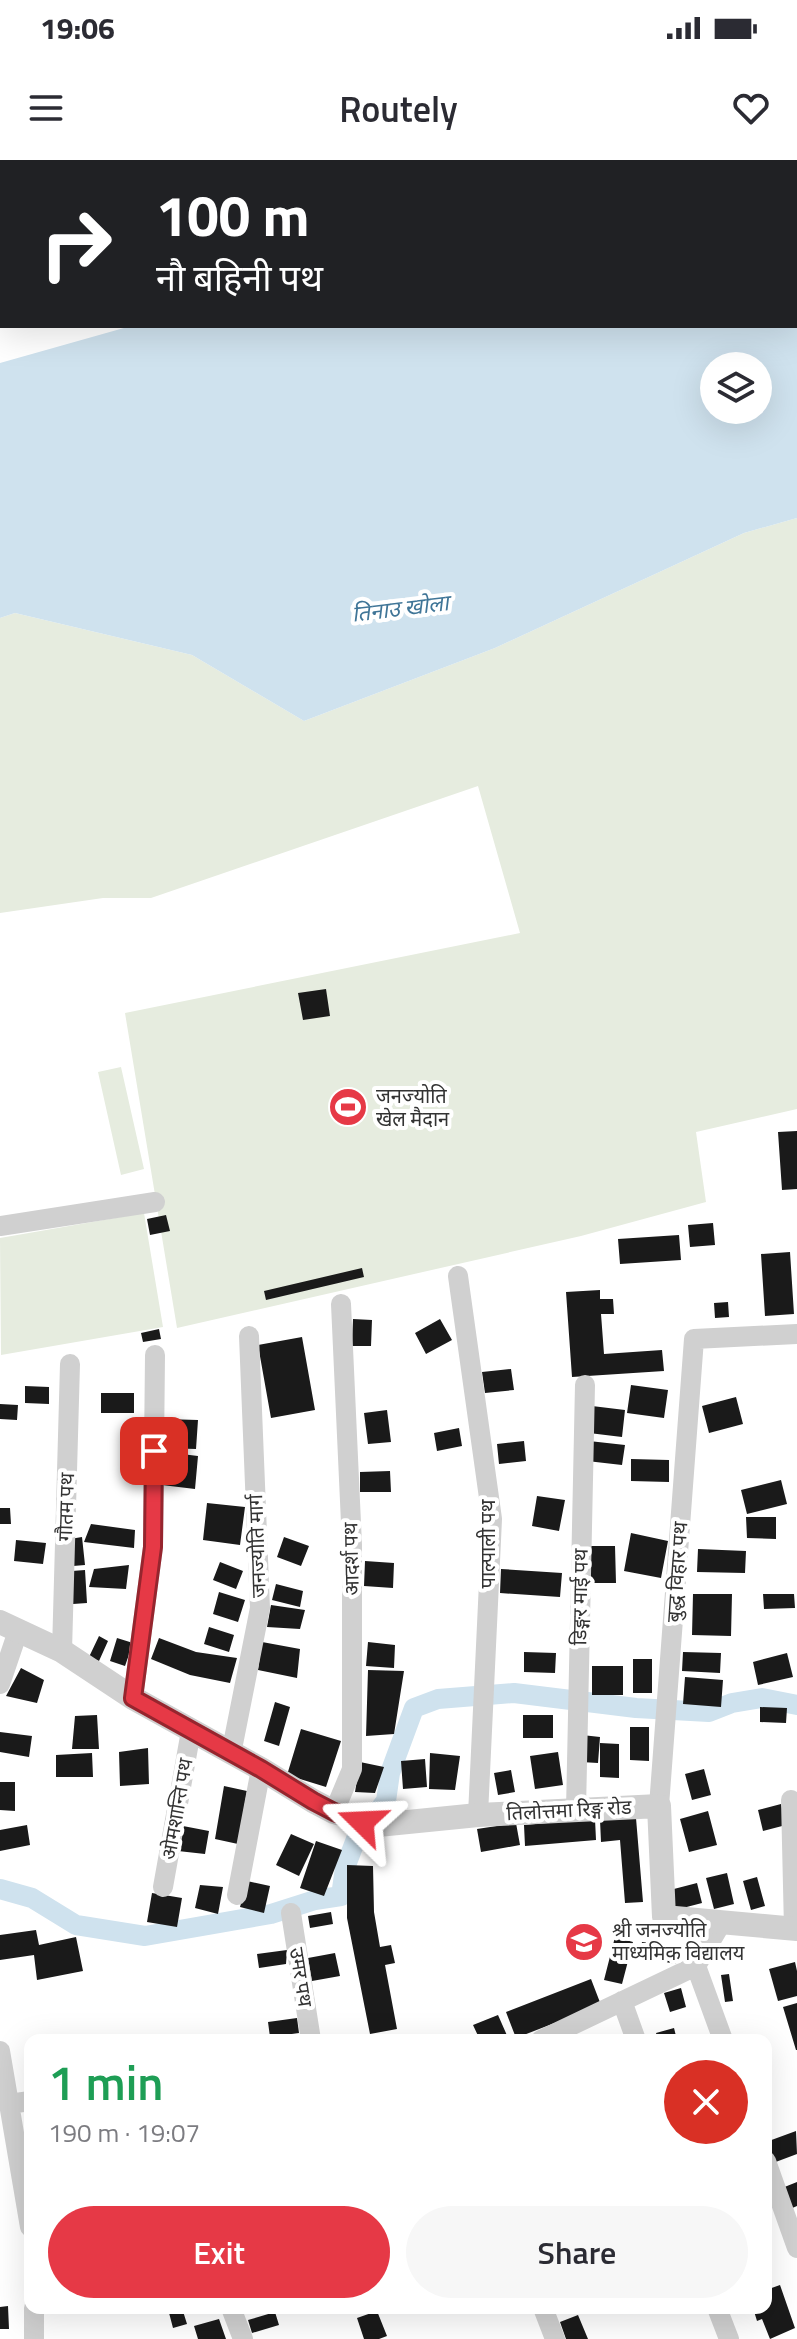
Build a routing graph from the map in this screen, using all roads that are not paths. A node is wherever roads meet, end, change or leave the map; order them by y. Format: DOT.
graph roads {
  1 [pos="155,1202"];
  2 [pos="0,1226"];
  3 [pos="458,1276"];
  4 [pos="341,1304"];
  5 [pos="797,1334"];
  6 [pos="249,1336"];
  7 [pos="155,1355"];
  8 [pos="70,1364"];
  9 [pos="585,1385"];
  10 [pos="9,1627"];
  11 [pos="62,1651"];
  12 [pos="0,1684"];
  13 [pos="133,1698"];
  14 [pos="191,1731"];
  15 [pos="231,1754"];
  16 [pos="261,1769"];
  17 [pos="791,1800"];
  18 [pos="659,1806"];
  19 [pos="576,1810"];
  20 [pos="334,1812"];
  21 [pos="478,1815"];
  22 [pos="163,1887"];
  23 [pos="237,1895"];
  24 [pos="291,1913"];
  25 [pos="722,1922"];
  26 [pos="796,1929"];
  27 [pos="696,1966"];
  28 [pos="622,2001"];
  29 [pos="310,2034"];
  30 [pos="553,2034"];
  31 [pos="634,2034"];
  32 [pos="721,2034"];
  33 [pos="0,2051"];
  34 [pos="20,2103"];
  35 [pos="24,2153"];
  36 [pos="772,2178"];
  37 [pos="797,2248"];
  38 [pos="34,2314"];
  39 [pos="233,2314"];
  40 [pos="545,2314"];
  41 [pos="719,2314"];
  42 [pos="34,2339"];
  43 [pos="243,2339"];
  44 [pos="555,2339"];
  45 [pos="729,2339"];
  1 -- 2 [label="street"];
  3 -- 21 [label="street, पाल्पाली पथ"];
  4 -- 20 [label="street, आदर्श पथ"];
  5 -- 18 [label="street, बुद्ध विहार पथ"];
  6 -- 15 [label="street, जनज्योति मार्ग"];
  7 -- 13 [label="street"];
  8 -- 11 [label="street, गौतम पथ"];
  9 -- 19 [label="street, डिङ्गर माई पथ"];
  10 -- 11 [label="street, तिलोत्तमा रिङ्ग रोड"];
  10 -- 12 [label="street"];
  11 -- 13 [label="street, तिलोत्तमा रिङ्ग रोड"];
  13 -- 14 [label="street, तिलोत्तमा रिङ्ग रोड"];
  14 -- 15 [label="street, तिलोत्तमा रिङ्ग रोड"];
  14 -- 22 [label="street, ओमशान्ति पथ"];
  15 -- 16 [label="street, तिलोत्तमा रिङ्ग रोड"];
  16 -- 20 [label="street, तिलोत्तमा रिङ्ग रोड"];
  16 -- 23 [label="street"];
  17 -- 26 [label="street"];
  18 -- 19 [label="street, तिलोत्तमा रिङ्ग रोड"];
  18 -- 25 [label="street, तिलोत्तमा रिङ्ग रोड"];
  19 -- 21 [label="street, तिलोत्तमा रिङ्ग रोड"];
  20 -- 21 [label="street, तिलोत्तमा रिङ्ग रोड"];
  24 -- 29 [label="street, उमर पथ"];
  25 -- 26 [label="street, तिलोत्तमा रिङ्ग रोड"];
  25 -- 27 [label="street"];
  27 -- 28 [label="street"];
  27 -- 32 [label="street"];
  28 -- 30 [label="street"];
  28 -- 31 [label="street"];
  33 -- 34 [label="street"];
  34 -- 35 [label="street"];
  36 -- 37 [label="street"];
  38 -- 42 [label="street"];
  39 -- 43 [label="street"];
  40 -- 44 [label="street"];
  41 -- 45 [label="street"];
}
